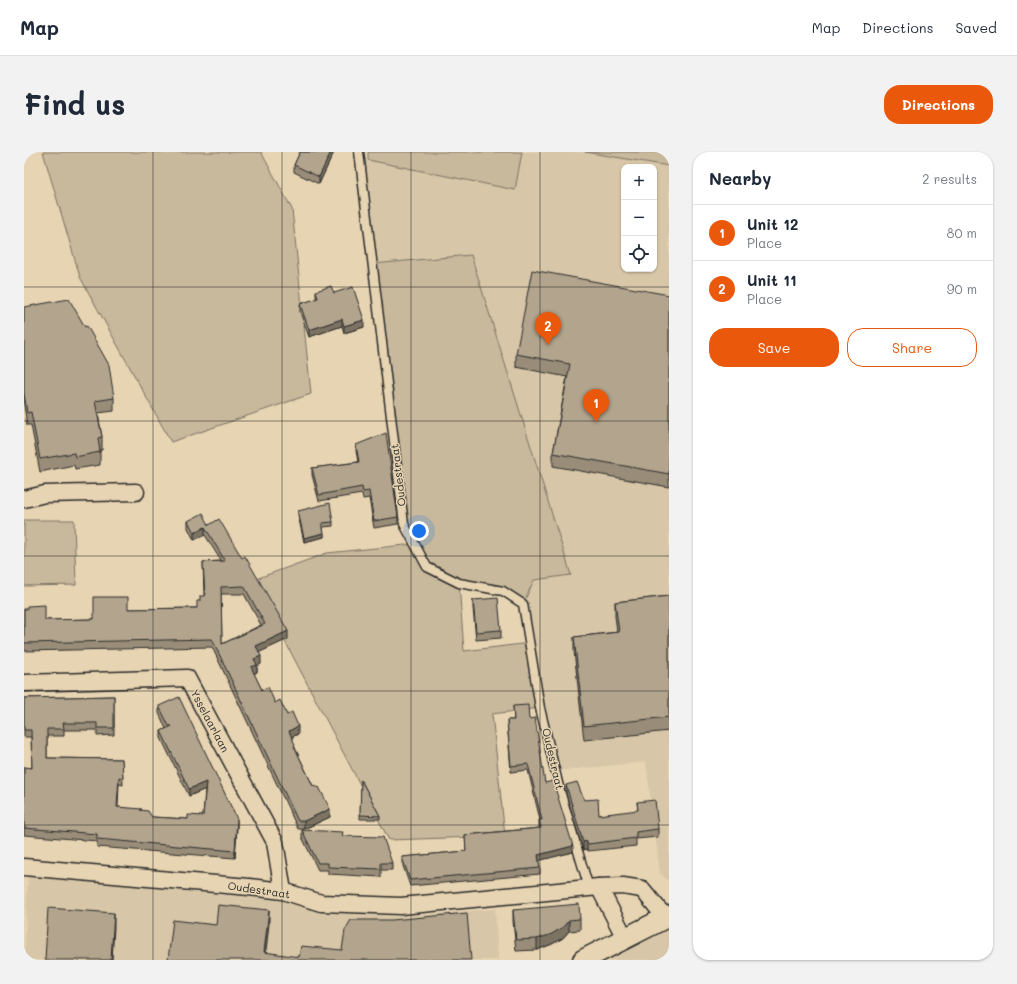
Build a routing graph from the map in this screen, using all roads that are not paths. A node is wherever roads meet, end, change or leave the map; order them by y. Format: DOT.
graph roads {
  1 [pos="359,152"];
  2 [pos="136,492"];
  3 [pos="24,499"];
  4 [pos="24,683"];
  5 [pos="24,867"];
  6 [pos="594,888"];
  7 [pos="283,891"];
  8 [pos="667,917"];
  9 [pos="625,938"];
  10 [pos="583,960"];
  1 -- 6 [label="lane, Oudestraat"];
  2 -- 3 [label="street"];
  4 -- 7 [label="street, Ysselaarlaan"];
  5 -- 7 [label="street, Oudestraat"];
  6 -- 7 [label="street, Oudestraat"];
  6 -- 8 [label="street, Oudestraat"];
  6 -- 9 [label="street, Oudestraat"];
  8 -- 9 [label="street"];
  9 -- 10 [label="street"];
}
